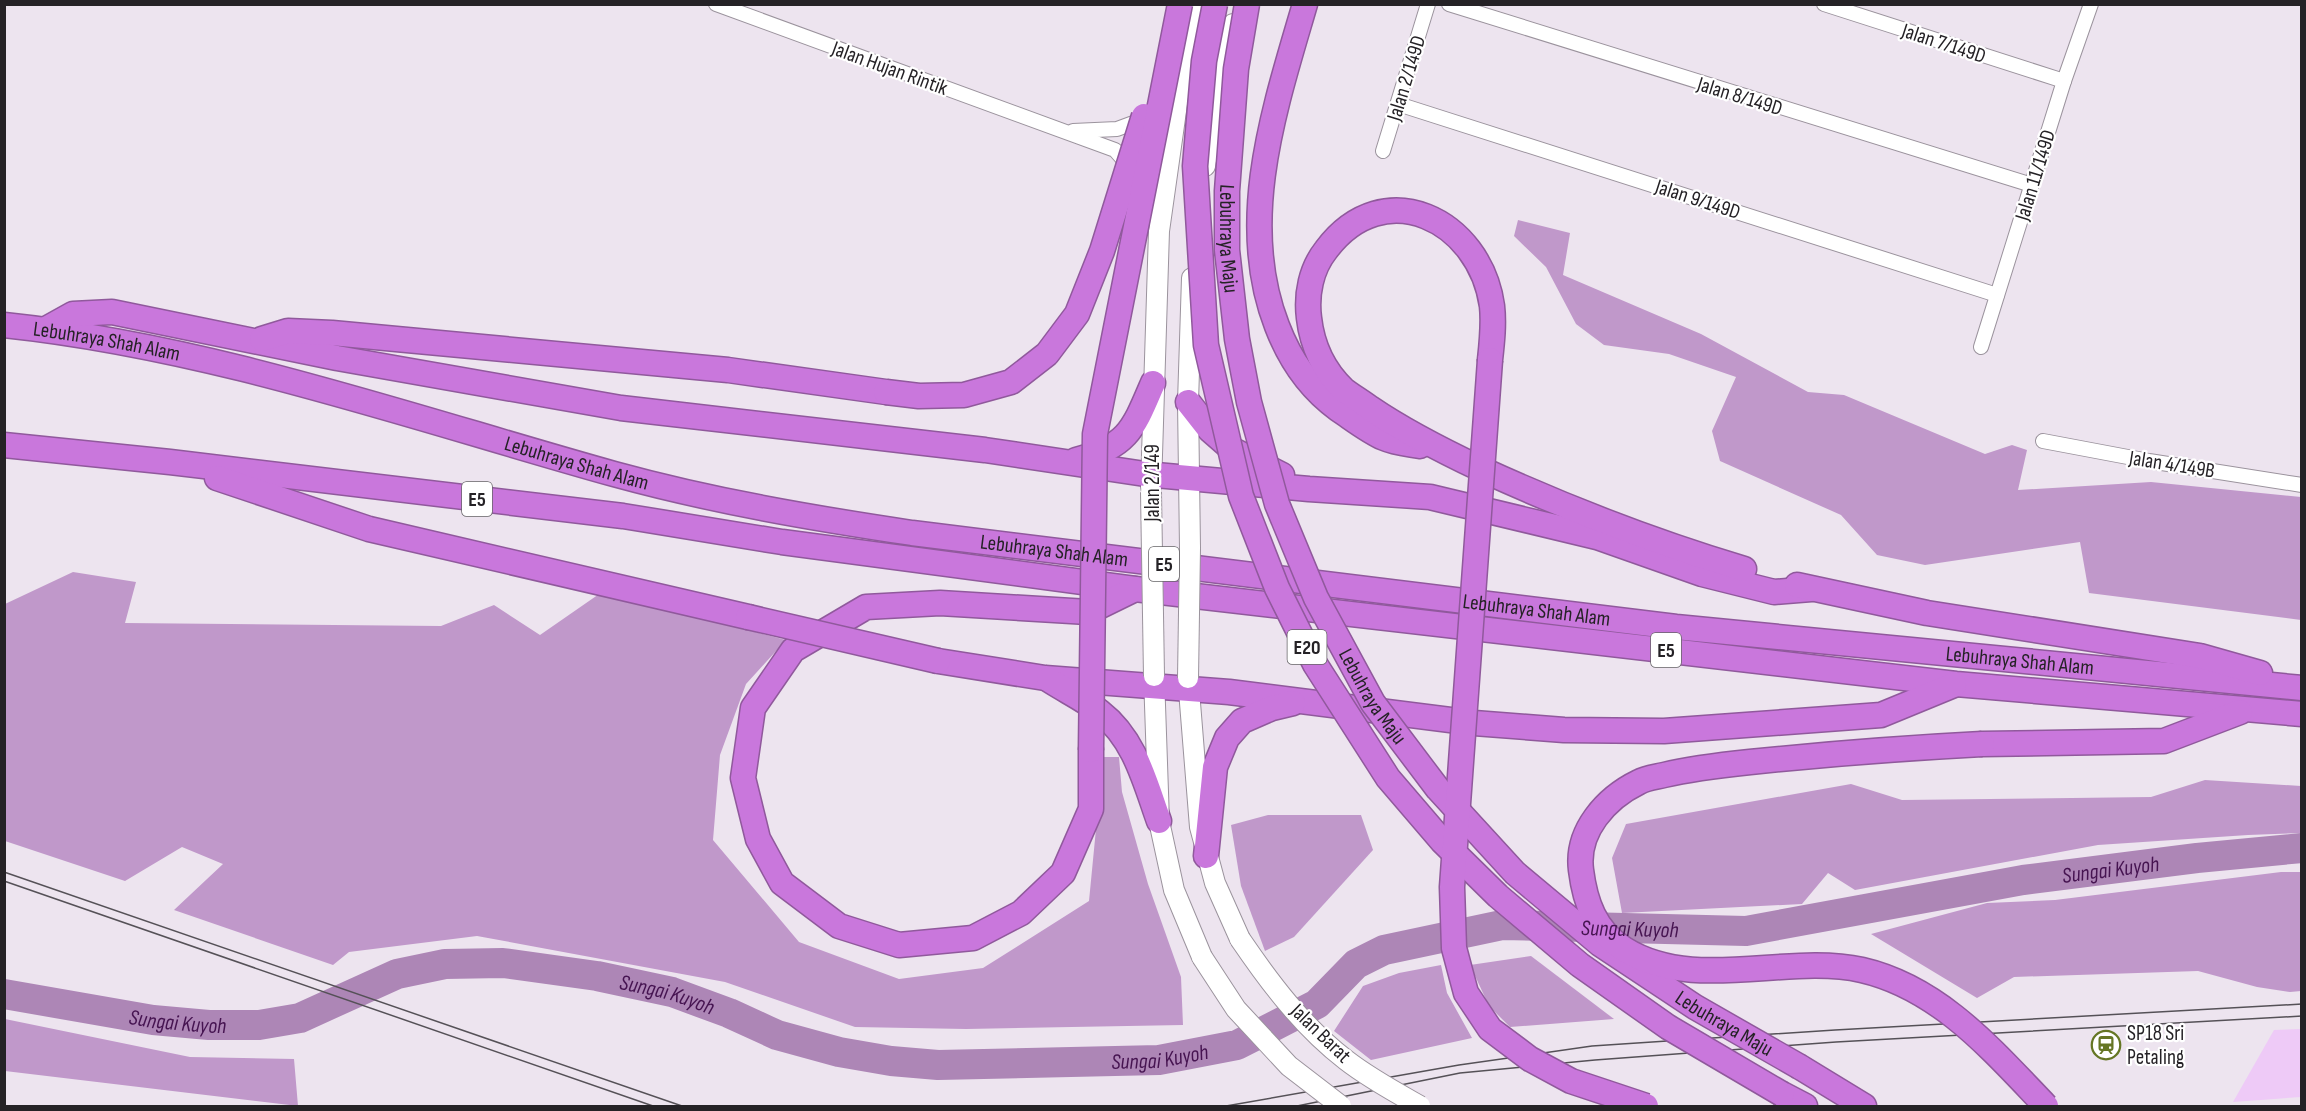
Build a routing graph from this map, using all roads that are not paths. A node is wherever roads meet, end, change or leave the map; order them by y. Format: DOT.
graph roads {
  1 [pos="716,4"];
  2 [pos="1179,4"];
  3 [pos="1196,4"];
  4 [pos="1215,4"];
  5 [pos="1238,4"];
  6 [pos="1247,4"];
  7 [pos="1305,4"];
  8 [pos="1428,4"];
  9 [pos="1449,4"];
  10 [pos="1824,4"];
  11 [pos="2091,4"];
  12 [pos="2064,81"];
  13 [pos="1178,95"];
  14 [pos="1398,104"];
  15 [pos="1065,131"];
  16 [pos="1383,151"];
  17 [pos="2032,185"];
  18 [pos="1159,231"];
  19 [pos="1997,295"];
  20 [pos="4,324"];
  21 [pos="46,329"];
  22 [pos="254,341"];
  23 [pos="1981,347"];
  24 [pos="1153,383"];
  25 [pos="1188,402"];
  26 [pos="2043,441"];
  27 [pos="4,445"];
  28 [pos="1442,451"];
  29 [pos="170,462"];
  30 [pos="1065,463"];
  31 [pos="2301,482"];
  32 [pos="1151,483"];
  33 [pos="1190,485"];
  34 [pos="1309,489"];
  35 [pos="1135,589"];
  36 [pos="1812,589"];
  37 [pos="1045,678"];
  38 [pos="1154,681"];
  39 [pos="1189,684"];
  40 [pos="1956,684"];
  41 [pos="2301,687"];
  42 [pos="1301,701"];
  43 [pos="2245,710"];
  44 [pos="2301,714"];
  45 [pos="1159,821"];
  46 [pos="1206,856"];
  47 [pos="1240,939"];
  48 [pos="1202,957"];
  49 [pos="1341,1107"];
  50 [pos="1420,1107"];
  51 [pos="1646,1107"];
  52 [pos="1805,1107"];
  53 [pos="1864,1107"];
  54 [pos="2046,1107"];
  1 -- 15 [label="street, Jalan Hujan Rintik"];
  2 -- 22 [label="highway, bridge"];
  2 -- 35 [label="highway, bridge"];
  3 -- 13 [label="main road, Jalan 2/149"];
  4 -- 52 [label="highway, Lebuhraya Maju / E20, bridge"];
  5 -- 25 [label="main road, Jalan 2/149"];
  6 -- 53 [label="highway, Lebuhraya Maju / E20, bridge"];
  7 -- 28 [label="highway"];
  8 -- 14 [label="street, Jalan 2/149D"];
  9 -- 17 [label="street, Jalan 8/149D"];
  10 -- 12 [label="street, Jalan 7/149D"];
  11 -- 12 [label="street, Jalan 11/149D"];
  12 -- 17 [label="street, Jalan 11/149D"];
  13 -- 15 [label="street, Jalan Hujan Rintik"];
  13 -- 18 [label="main road, Jalan 2/149"];
  14 -- 16 [label="street, Jalan 2/149D"];
  14 -- 19 [label="street, Jalan 9/149D"];
  15 -- 18 [label="street, Jalan Hujan Rintik"];
  17 -- 19 [label="street, Jalan 11/149D"];
  18 -- 24 [label="main road, Jalan 2/149"];
  19 -- 23 [label="street, Jalan 11/149D"];
  20 -- 21 [label="highway, Lebuhraya Shah Alam / E5"];
  21 -- 22 [label="highway"];
  21 -- 41 [label="highway, Lebuhraya Shah Alam / E5"];
  22 -- 30 [label="highway"];
  24 -- 30 [label="highway"];
  24 -- 32 [label="main road, Jalan 2/149"];
  25 -- 33 [label="main road, Jalan 2/149"];
  25 -- 34 [label="highway"];
  26 -- 31 [label="street, Jalan 4/149B"];
  27 -- 29 [label="highway, Lebuhraya Shah Alam / E5"];
  28 -- 36 [label="highway"];
  28 -- 51 [label="highway, bridge"];
  29 -- 35 [label="highway, Lebuhraya Shah Alam / E5"];
  29 -- 37 [label="highway, bridge"];
  30 -- 32 [label="highway"];
  32 -- 33 [label="highway"];
  32 -- 38 [label="main road, Jalan 2/149, bridge"];
  33 -- 34 [label="highway"];
  33 -- 39 [label="main road, Jalan 2/149, bridge"];
  34 -- 36 [label="highway"];
  35 -- 40 [label="highway, Lebuhraya Shah Alam / E5"];
  36 -- 41 [label="highway"];
  37 -- 38 [label="highway"];
  37 -- 45 [label="highway"];
  38 -- 39 [label="highway"];
  38 -- 45 [label="main road, Jalan 2/149"];
  39 -- 42 [label="highway"];
  39 -- 46 [label="main road, Jalan 2/149"];
  40 -- 42 [label="highway"];
  40 -- 43 [label="highway, Lebuhraya Shah Alam / E5"];
  42 -- 46 [label="highway"];
  43 -- 44 [label="highway, Lebuhraya Shah Alam / E5"];
  43 -- 54 [label="highway, bridge"];
  45 -- 48 [label="main road, Jalan 2/149"];
  46 -- 47 [label="main road, Jalan 2/149"];
  47 -- 50 [label="main road, Jalan Barat, bridge"];
  48 -- 49 [label="main road, Jalan Barat, bridge"];
}
